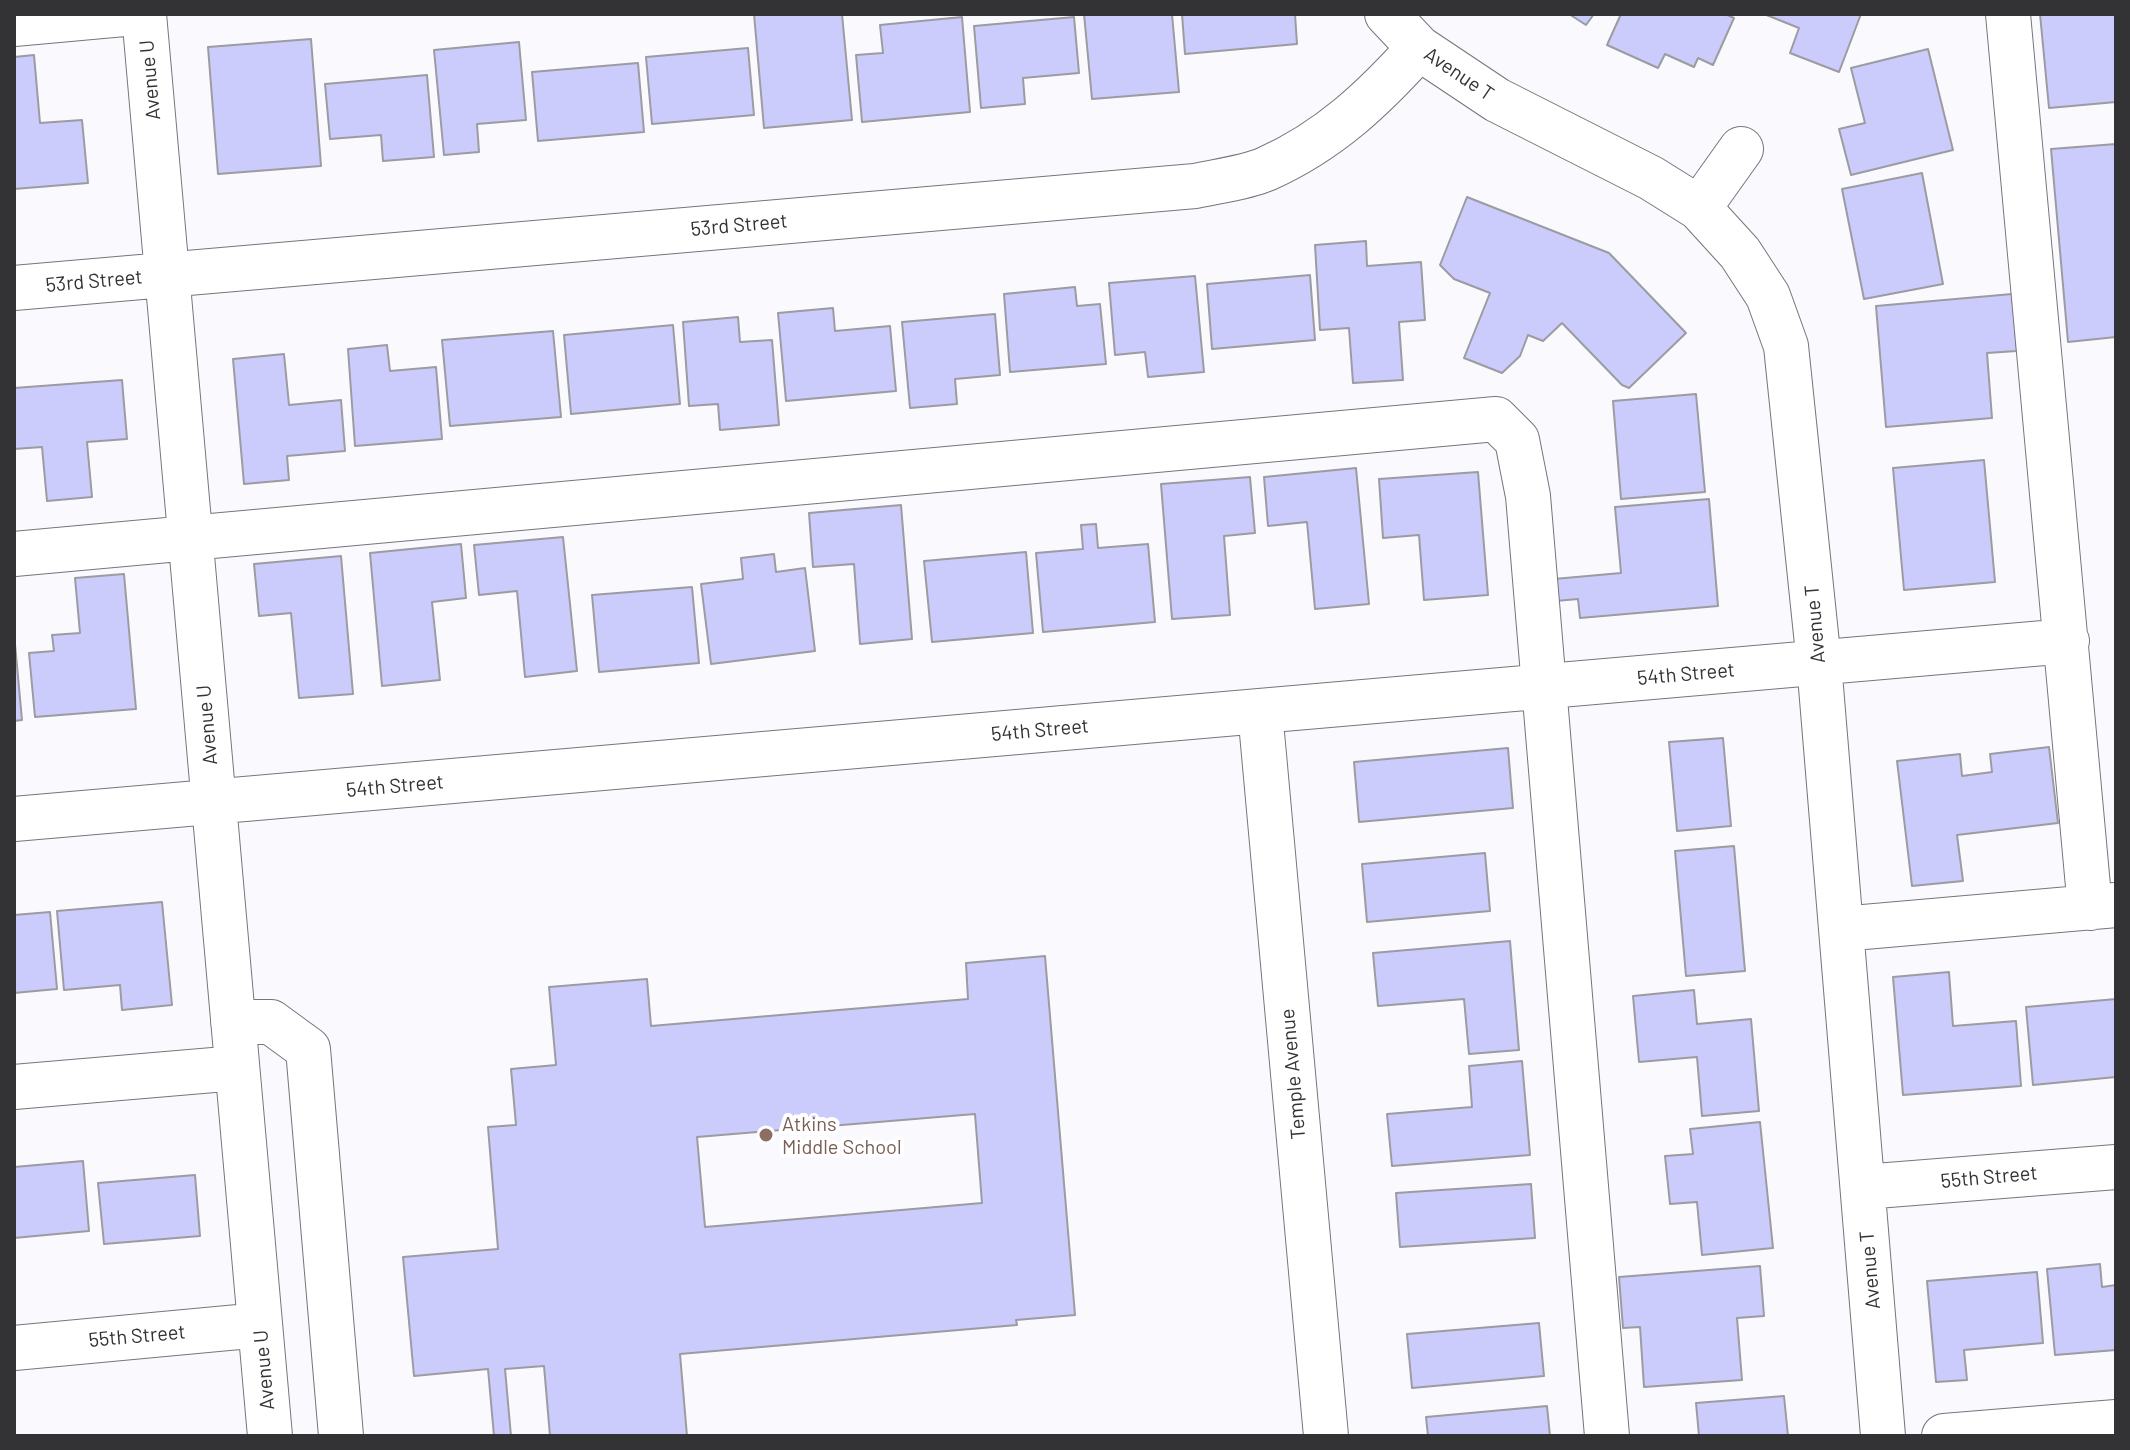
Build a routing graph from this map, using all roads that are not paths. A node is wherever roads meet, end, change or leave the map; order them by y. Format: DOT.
graph roads {
  1 [pos="124,14"];
  2 [pos="144,14"];
  3 [pos="1387,14"];
  4 [pos="2008,14"];
  5 [pos="14,24"];
  6 [pos="1419,48"];
  7 [pos="1741,149"];
  8 [pos="1699,208"];
  9 [pos="167,275"];
  10 [pos="14,288"];
  11 [pos="191,539"];
  12 [pos="14,554"];
  13 [pos="2067,641"];
  14 [pos="1819,663"];
  15 [pos="1542,687"];
  16 [pos="1260,711"];
  17 [pos="214,801"];
  18 [pos="14,819"];
  19 [pos="2103,906"];
  20 [pos="1841,929"];
  21 [pos="233,1022"];
  22 [pos="237,1068"];
  23 [pos="14,1087"];
  24 [pos="2116,1167"];
  25 [pos="1863,1187"];
  26 [pos="260,1325"];
  27 [pos="14,1348"];
  28 [pos="2116,1422"];
  29 [pos="270,1436"];
  30 [pos="341,1436"];
  31 [pos="1326,1436"];
  32 [pos="1607,1436"];
  33 [pos="1883,1436"];
  34 [pos="1944,1436"];
  1 -- 5 [label="street"];
  2 -- 9 [label="street, Avenue U"];
  3 -- 6 [label="street, Avenue T"];
  4 -- 13 [label="street"];
  6 -- 8 [label="street, Avenue T"];
  6 -- 9 [label="street, 53rd Street"];
  7 -- 8 [label="street"];
  8 -- 14 [label="street, Avenue T"];
  9 -- 10 [label="street, 53rd Street"];
  9 -- 11 [label="street, Avenue U"];
  11 -- 12 [label="street"];
  11 -- 15 [label="street"];
  11 -- 17 [label="street, Avenue U"];
  13 -- 14 [label="street, 54th Street"];
  13 -- 19 [label="street"];
  14 -- 15 [label="street, 54th Street"];
  14 -- 20 [label="street, Avenue T"];
  15 -- 16 [label="street, 54th Street"];
  15 -- 32 [label="street"];
  16 -- 17 [label="street, 54th Street"];
  16 -- 31 [label="street, Temple Avenue"];
  17 -- 18 [label="street, 54th Street"];
  17 -- 21 [label="street, Avenue U"];
  19 -- 20 [label="street"];
  20 -- 25 [label="street, Avenue T"];
  21 -- 22 [label="street, Avenue U"];
  21 -- 30 [label="street"];
  22 -- 23 [label="street"];
  22 -- 26 [label="street, Avenue U"];
  24 -- 25 [label="street, 55th Street"];
  25 -- 33 [label="street, Avenue T"];
  26 -- 27 [label="street, 55th Street"];
  26 -- 29 [label="street, Avenue U"];
  28 -- 34 [label="street"];
}
